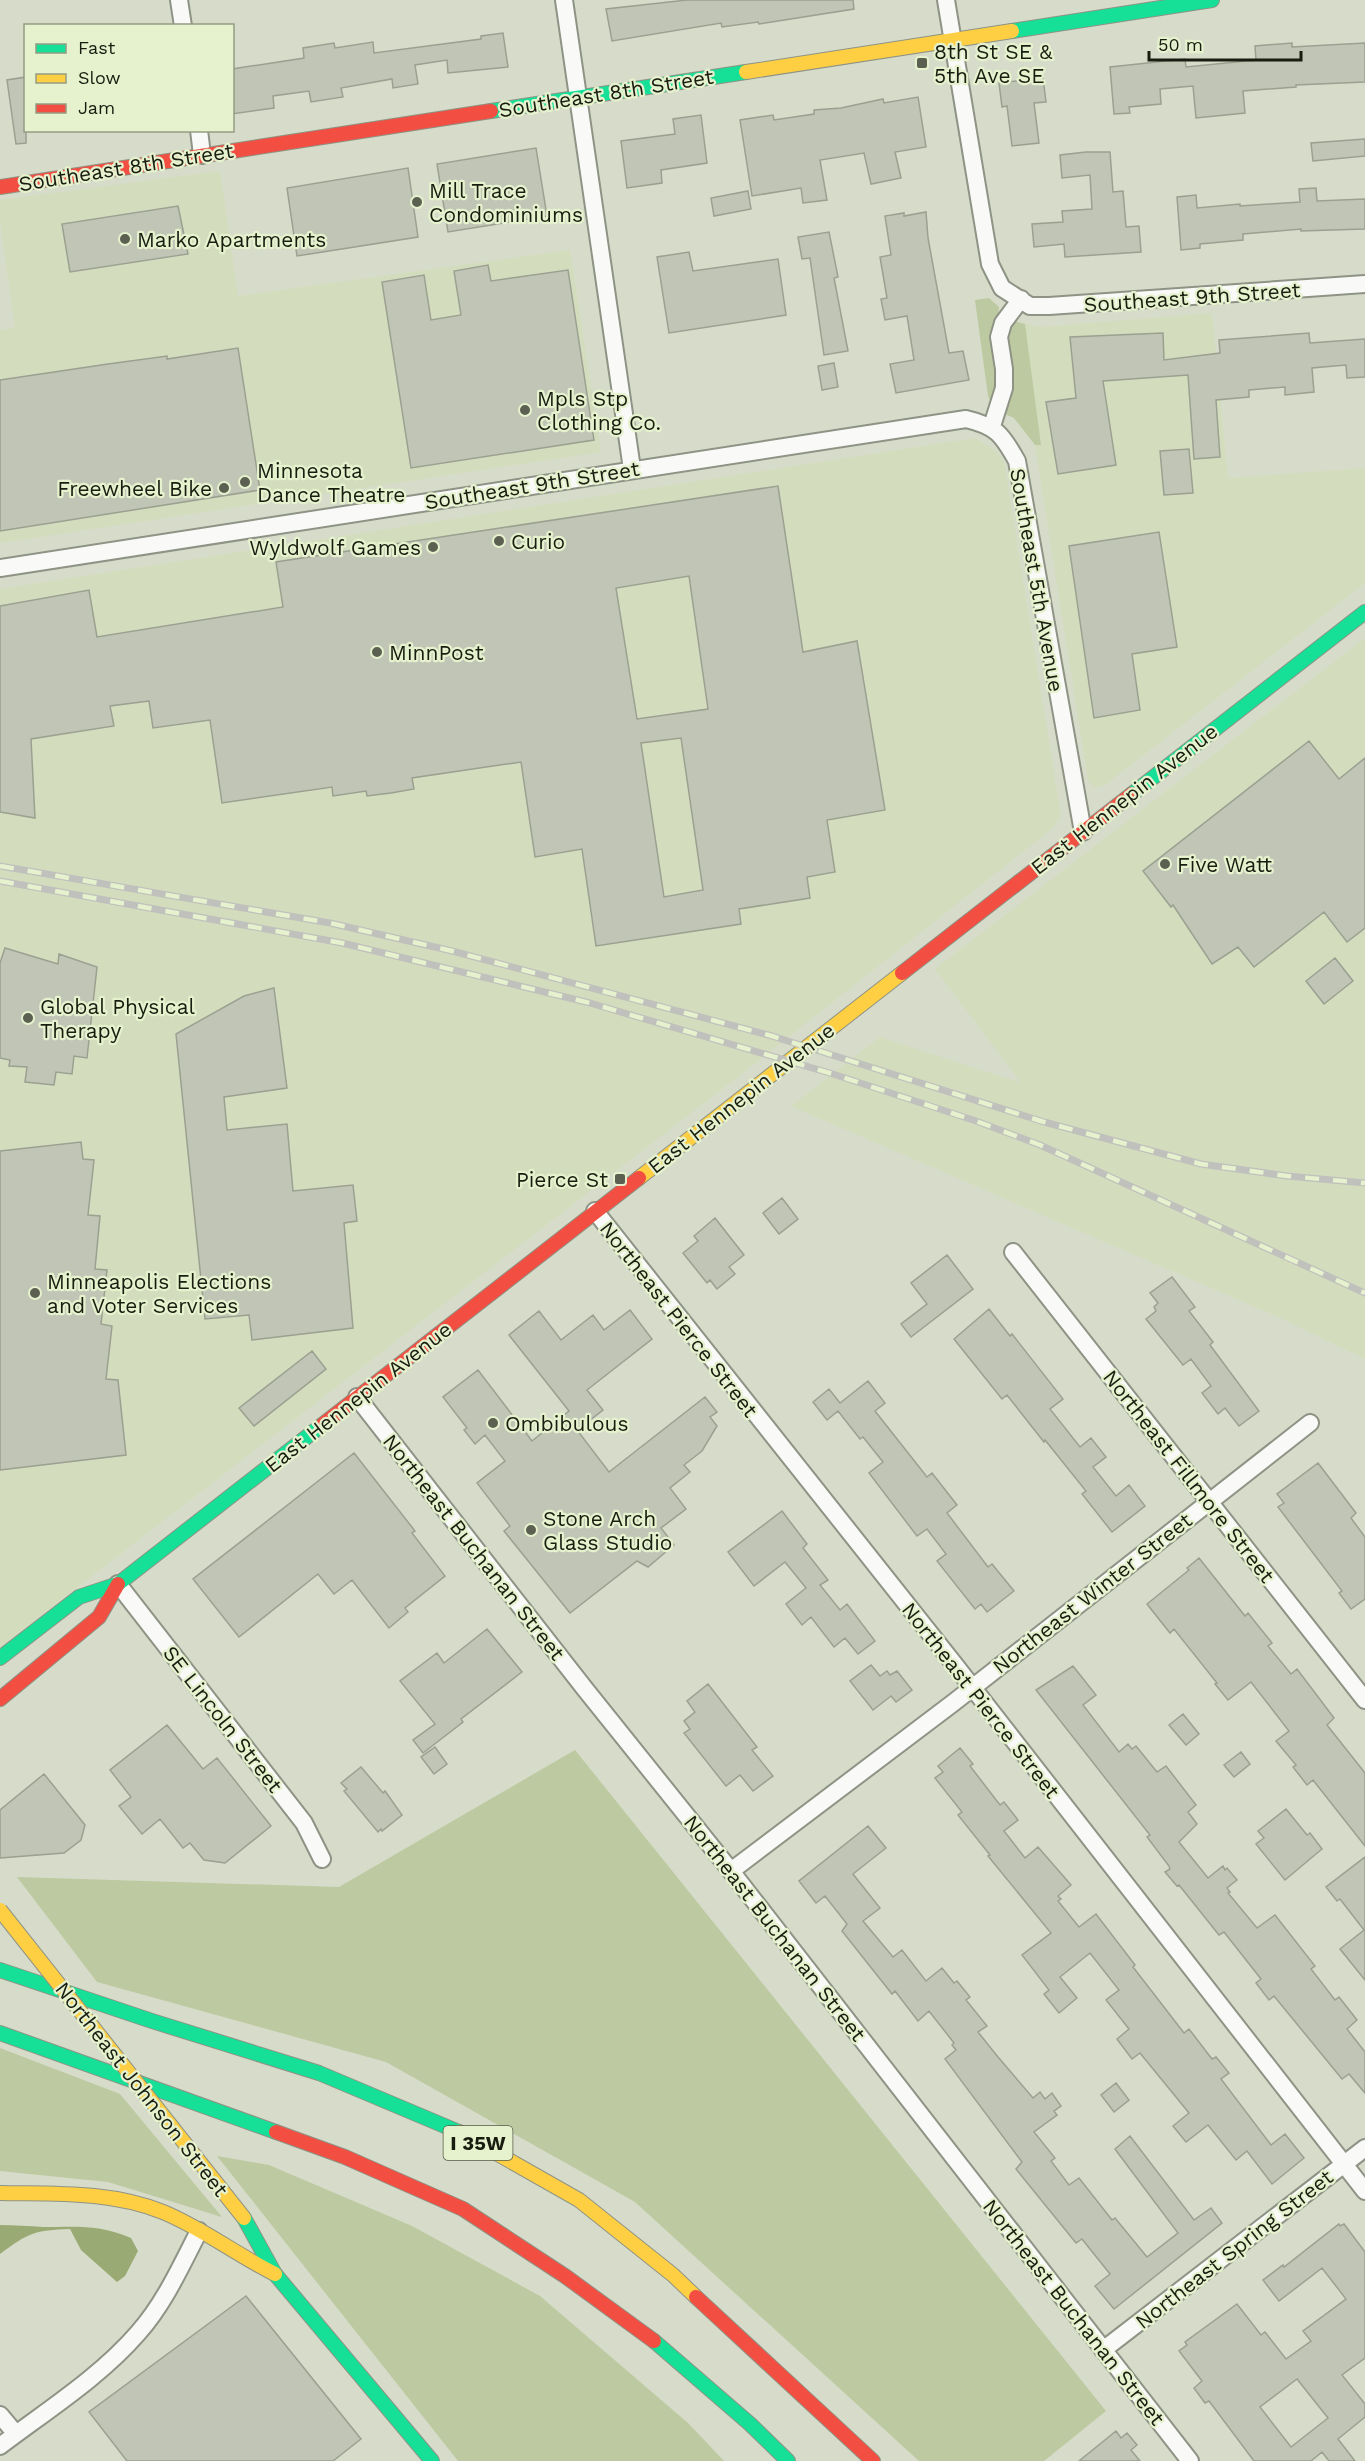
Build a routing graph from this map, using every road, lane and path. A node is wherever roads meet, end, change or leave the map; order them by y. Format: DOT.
graph roads {
  1 [pos="179,0"];
  2 [pos="564,0"];
  3 [pos="946,0"];
  4 [pos="1212,0"];
  5 [pos="183,24"];
  6 [pos="952,39"];
  7 [pos="579,97"];
  8 [pos="199,132"];
  9 [pos="202,155"];
  10 [pos="0,187"];
  11 [pos="1365,284"];
  12 [pos="1021,299"];
  13 [pos="992,426"];
  14 [pos="633,469"];
  15 [pos="0,568"];
  16 [pos="1365,612"];
  17 [pos="1083,831"];
  18 [pos="595,1211"];
  19 [pos="1013,1252"];
  20 [pos="357,1397"];
  21 [pos="1310,1423"];
  22 [pos="1208,1502"];
  23 [pos="118,1584"];
  24 [pos="0,1658"];
  25 [pos="972,1687"];
  26 [pos="0,1699"];
  27 [pos="1365,1700"];
  28 [pos="322,1859"];
  29 [pos="731,1871"];
  30 [pos="0,1910"];
  31 [pos="0,1970"];
  32 [pos="0,2033"];
  33 [pos="1365,2148"];
  34 [pos="1344,2164"];
  35 [pos="1365,2191"];
  36 [pos="0,2193"];
  37 [pos="199,2231"];
  38 [pos="275,2274"];
  39 [pos="1103,2350"];
  40 [pos="0,2415"];
  41 [pos="16,2434"];
  42 [pos="0,2446"];
  43 [pos="432,2461"];
  44 [pos="788,2461"];
  45 [pos="873,2461"];
  46 [pos="1190,2461"];
  1 -- 5 [label="street"];
  2 -- 7 [label="street"];
  3 -- 6 [label="street"];
  4 -- 6 [label="main road, Southeast 8th Street"];
  6 -- 7 [label="main road, Southeast 8th Street"];
  6 -- 12 [label="street"];
  7 -- 9 [label="main road, Southeast 8th Street"];
  7 -- 14 [label="street"];
  8 -- 9 [label="street"];
  9 -- 10 [label="main road, Southeast 8th Street"];
  11 -- 12 [label="street, Southeast 9th Street"];
  12 -- 13 [label="street"];
  13 -- 14 [label="street, Southeast 9th Street"];
  13 -- 17 [label="street, Southeast 5th Avenue"];
  14 -- 15 [label="street, Southeast 9th Street"];
  16 -- 17 [label="main road, East Hennepin Avenue"];
  17 -- 18 [label="main road, East Hennepin Avenue"];
  18 -- 20 [label="main road, East Hennepin Avenue"];
  18 -- 25 [label="street, Northeast Pierce Street"];
  19 -- 22 [label="street, Northeast Fillmore Street"];
  20 -- 23 [label="main road, East Hennepin Avenue"];
  20 -- 29 [label="street, Northeast Buchanan Street"];
  21 -- 22 [label="street, Northeast Winter Street"];
  22 -- 25 [label="street, Northeast Winter Street"];
  22 -- 27 [label="street, Northeast Fillmore Street"];
  23 -- 24 [label="main road, East Hennepin Avenue"];
  23 -- 26 [label="main road, East Hennepin Avenue"];
  23 -- 28 [label="street, SE Lincoln Street"];
  25 -- 29 [label="street, Northeast Winter Street"];
  25 -- 34 [label="street, Northeast Pierce Street"];
  29 -- 39 [label="street, Northeast Buchanan Street"];
  30 -- 38 [label="main road, Northeast Johnson Street, bridge"];
  31 -- 45 [label="main road, I 35W"];
  32 -- 44 [label="main road"];
  33 -- 34 [label="street, Northeast Spring Street"];
  34 -- 35 [label="street, Northeast Pierce Street"];
  34 -- 39 [label="street, Northeast Spring Street"];
  36 -- 37 [label="main road, Northeast Johnson Street"];
  37 -- 38 [label="main road, Northeast Johnson Street"];
  37 -- 41 [label="street"];
  38 -- 43 [label="main road, Northeast Johnson Street"];
  39 -- 46 [label="street, Northeast Buchanan Street"];
  40 -- 41 [label="street"];
  41 -- 42 [label="street"];
}
